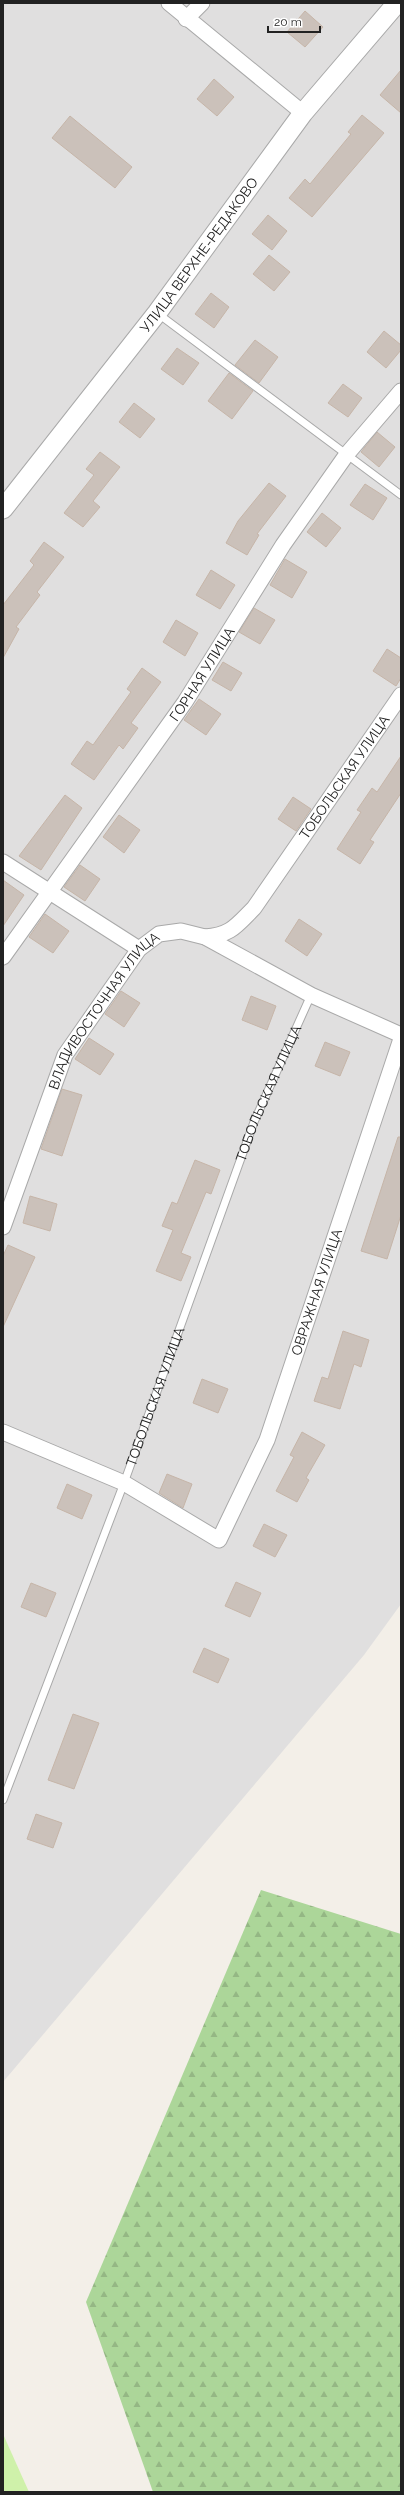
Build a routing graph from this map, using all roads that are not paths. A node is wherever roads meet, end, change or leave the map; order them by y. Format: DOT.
graph roads {
  1 [pos="168,3"];
  2 [pos="202,3"];
  3 [pos="396,3"];
  4 [pos="186,19"];
  5 [pos="303,113"];
  6 [pos="157,313"];
  7 [pos="401,391"];
  8 [pos="347,454"];
  9 [pos="401,495"];
  10 [pos="3,509"];
  11 [pos="401,695"];
  12 [pos="3,862"];
  13 [pos="49,892"];
  14 [pos="205,937"];
  15 [pos="139,949"];
  16 [pos="3,957"];
  17 [pos="311,994"];
  18 [pos="401,1035"];
  19 [pos="401,1039"];
  20 [pos="3,1227"];
  21 [pos="3,1432"];
  22 [pos="124,1483"];
  23 [pos="3,1800"];
  1 -- 4 [label="street"];
  2 -- 4 [label="street"];
  3 -- 5 [label="street, УЛИЦА ВЕРХНЕ-РЕДАКОВО"];
  4 -- 5 [label="street"];
  5 -- 6 [label="street, УЛИЦА ВЕРХНЕ-РЕДАКОВО"];
  6 -- 8 [label="lane"];
  6 -- 10 [label="street, УЛИЦА ВЕРХНЕ-РЕДАКОВО"];
  7 -- 8 [label="street, ГОРНАЯ УЛИЦА"];
  8 -- 9 [label="lane"];
  8 -- 13 [label="street, ГОРНАЯ УЛИЦА"];
  11 -- 14 [label="street, ТОБОЛЬСКАЯ УЛИЦА"];
  12 -- 13 [label="street"];
  13 -- 15 [label="street"];
  13 -- 16 [label="street, ГОРНАЯ УЛИЦА"];
  14 -- 15 [label="street, ВЛАДИВОСТОЧНАЯ УЛИЦА"];
  14 -- 17 [label="street, ВЛАДИВОСТОЧНАЯ УЛИЦА"];
  15 -- 20 [label="street, ВЛАДИВОСТОЧНАЯ УЛИЦА"];
  17 -- 18 [label="street, ВЛАДИВОСТОЧНАЯ УЛИЦА"];
  17 -- 22 [label="lane, ТОБОЛЬСКАЯ УЛИЦА"];
  19 -- 22 [label="street, ОВРАЖНАЯ УЛИЦА"];
  21 -- 22 [label="street"];
  22 -- 23 [label="lane, ТОБОЛЬСКАЯ УЛИЦА"];
}
